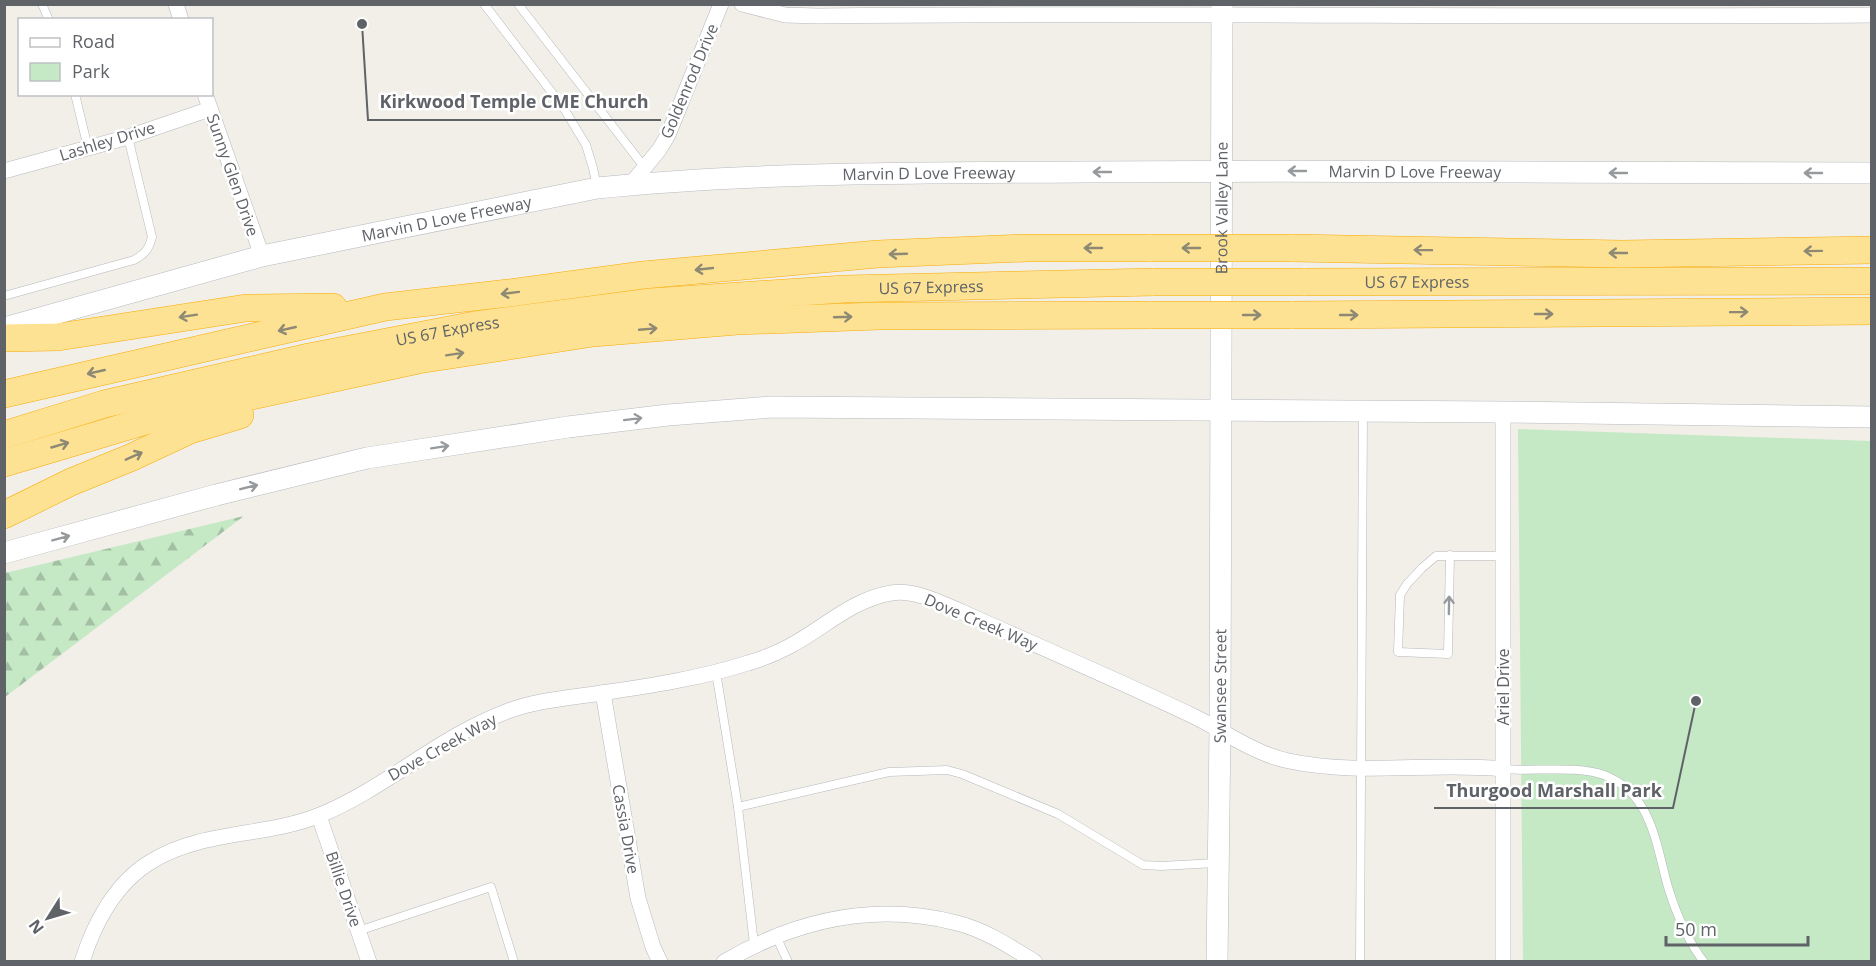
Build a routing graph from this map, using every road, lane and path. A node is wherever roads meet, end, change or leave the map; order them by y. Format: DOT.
graph roads {
  1 [pos="42,4"];
  2 [pos="484,4"];
  3 [pos="518,4"];
  4 [pos="721,4"];
  5 [pos="742,4"];
  6 [pos="954,9"];
  7 [pos="1087,9"];
  8 [pos="1221,9"];
  9 [pos="817,10"];
  10 [pos="1359,10"];
  11 [pos="1618,10"];
  12 [pos="1755,10"];
  13 [pos="1478,11"];
  14 [pos="1872,15"];
  15 [pos="48,18"];
  16 [pos="75,96"];
  17 [pos="207,102"];
  18 [pos="128,137"];
  19 [pos="88,148"];
  20 [pos="4,171"];
  21 [pos="1222,171"];
  22 [pos="1872,173"];
  23 [pos="638,176"];
  24 [pos="597,188"];
  25 [pos="1872,250"];
  26 [pos="262,256"];
  27 [pos="1872,281"];
  28 [pos="4,296"];
  29 [pos="385,307"];
  30 [pos="1872,311"];
  31 [pos="4,328"];
  32 [pos="4,338"];
  33 [pos="418,360"];
  34 [pos="4,394"];
  35 [pos="1221,410"];
  36 [pos="1363,411"];
  37 [pos="1503,412"];
  38 [pos="1872,417"];
  39 [pos="4,435"];
  40 [pos="4,463"];
  41 [pos="4,515"];
  42 [pos="4,553"];
  43 [pos="1450,555"];
  44 [pos="1504,556"];
  45 [pos="716,672"];
  46 [pos="603,693"];
  47 [pos="1220,731"];
  48 [pos="1360,768"];
  49 [pos="1503,769"];
  50 [pos="738,807"];
  51 [pos="319,816"];
  52 [pos="1218,863"];
  53 [pos="358,931"];
  54 [pos="775,935"];
  55 [pos="754,945"];
  56 [pos="82,962"];
  57 [pos="369,962"];
  58 [pos="514,962"];
  59 [pos="660,962"];
  60 [pos="724,962"];
  61 [pos="788,962"];
  62 [pos="1035,962"];
  63 [pos="1217,962"];
  64 [pos="1360,962"];
  65 [pos="1503,962"];
  66 [pos="1704,962"];
  1 -- 15 [label="lane"];
  2 -- 24 [label="lane"];
  3 -- 23 [label="lane"];
  4 -- 23 [label="street, Goldenrod Drive"];
  5 -- 9 [label="street"];
  6 -- 7 [label="street"];
  6 -- 9 [label="street"];
  7 -- 8 [label="street"];
  8 -- 10 [label="street"];
  8 -- 21 [label="main road, Brook Valley Lane"];
  10 -- 13 [label="street"];
  11 -- 12 [label="street"];
  11 -- 13 [label="street"];
  12 -- 14 [label="street"];
  16 -- 19 [label="lane"];
  17 -- 18 [label="street, Lashley Drive"];
  17 -- 26 [label="street, Sunny Glen Drive"];
  18 -- 19 [label="street, Lashley Drive"];
  18 -- 28 [label="lane"];
  19 -- 20 [label="street, Lashley Drive"];
  22 -- 21 [label="main road, Marvin D Love Freeway, one-way"];
  21 -- 23 [label="main road, Marvin D Love Freeway, one-way"];
  21 -- 35 [label="main road, Brook Valley Lane"];
  23 -- 24 [label="main road, Marvin D Love Freeway"];
  24 -- 26 [label="main road, Marvin D Love Freeway"];
  25 -- 29 [label="highway, one-way, bridge"];
  26 -- 31 [label="main road, Marvin D Love Freeway"];
  27 -- 39 [label="highway, US 67 Express, bridge"];
  29 -- 32 [label="highway, one-way"];
  29 -- 34 [label="highway, one-way"];
  33 -- 30 [label="highway, one-way, bridge"];
  40 -- 33 [label="highway, one-way"];
  41 -- 33 [label="highway, one-way"];
  35 -- 36 [label="main road"];
  42 -- 35 [label="main road, one-way"];
  35 -- 47 [label="main road, Swansee Street"];
  36 -- 37 [label="main road"];
  36 -- 48 [label="lane"];
  37 -- 38 [label="main road"];
  37 -- 44 [label="street, Ariel Drive"];
  43 -- 43 [label="lane, one-way"];
  43 -- 44 [label="lane"];
  44 -- 49 [label="street, Ariel Drive"];
  45 -- 46 [label="street, Dove Creek Way"];
  45 -- 47 [label="street, Dove Creek Way"];
  45 -- 50 [label="lane"];
  46 -- 51 [label="street, Dove Creek Way"];
  46 -- 59 [label="street, Cassia Drive"];
  47 -- 48 [label="street, Dove Creek Way"];
  47 -- 52 [label="main road, Swansee Street"];
  48 -- 49 [label="street, Dove Creek Way"];
  48 -- 64 [label="lane"];
  49 -- 65 [label="street, Ariel Drive"];
  49 -- 66 [label="lane, Dove Creek Way"];
  50 -- 52 [label="lane"];
  50 -- 55 [label="lane"];
  51 -- 53 [label="street, Billie Drive"];
  51 -- 56 [label="street, Dove Creek Way"];
  52 -- 63 [label="main road, Swansee Street"];
  53 -- 57 [label="street, Billie Drive"];
  53 -- 58 [label="lane"];
  54 -- 55 [label="street"];
  54 -- 61 [label="lane"];
  54 -- 62 [label="street"];
  55 -- 60 [label="street"];
}
